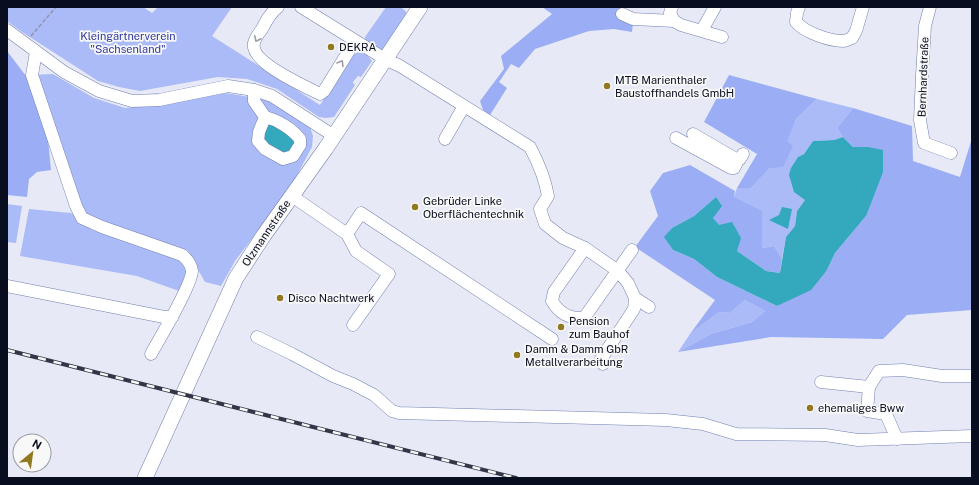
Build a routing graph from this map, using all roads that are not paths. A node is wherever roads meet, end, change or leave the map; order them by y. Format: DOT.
graph roads {
  1 [pos="278,7"];
  2 [pos="301,7"];
  3 [pos="420,7"];
  4 [pos="672,7"];
  5 [pos="715,7"];
  6 [pos="799,7"];
  7 [pos="863,7"];
  8 [pos="930,7"];
  9 [pos="622,14"];
  10 [pos="674,21"];
  11 [pos="7,30"];
  12 [pos="702,30"];
  13 [pos="722,37"];
  14 [pos="355,41"];
  15 [pos="36,52"];
  16 [pos="385,59"];
  17 [pos="254,90"];
  18 [pos="464,106"];
  19 [pos="265,117"];
  20 [pos="334,136"];
  21 [pos="688,136"];
  22 [pos="445,139"];
  23 [pos="951,153"];
  24 [pos="740,157"];
  25 [pos="292,196"];
  26 [pos="347,234"];
  27 [pos="585,248"];
  28 [pos="632,250"];
  29 [pos="618,271"];
  30 [pos="7,286"];
  31 [pos="636,298"];
  32 [pos="649,307"];
  33 [pos="172,317"];
  34 [pos="353,325"];
  35 [pos="257,337"];
  36 [pos="552,339"];
  37 [pos="151,354"];
  38 [pos="603,364"];
  39 [pos="972,376"];
  40 [pos="821,382"];
  41 [pos="869,387"];
  42 [pos="972,436"];
  43 [pos="897,439"];
  44 [pos="145,478"];
  1 -- 14 [label="street, one-way"];
  2 -- 14 [label="street"];
  3 -- 16 [label="main road, Olzmannstraße"];
  4 -- 10 [label="street"];
  5 -- 12 [label="street"];
  6 -- 7 [label="street"];
  8 -- 23 [label="street, Bernhardstraße"];
  9 -- 10 [label="street"];
  10 -- 12 [label="street"];
  11 -- 15 [label="street"];
  12 -- 13 [label="street"];
  14 -- 16 [label="street"];
  15 -- 17 [label="street"];
  15 -- 33 [label="street"];
  16 -- 18 [label="street"];
  16 -- 20 [label="main road, Olzmannstraße"];
  17 -- 19 [label="street"];
  17 -- 20 [label="street"];
  18 -- 22 [label="street"];
  18 -- 27 [label="street"];
  20 -- 25 [label="main road, Olzmannstraße"];
  21 -- 24 [label="street"];
  25 -- 26 [label="street"];
  25 -- 44 [label="main road, Olzmannstraße"];
  26 -- 34 [label="street"];
  26 -- 36 [label="street"];
  27 -- 29 [label="street"];
  27 -- 29 [label="street"];
  28 -- 29 [label="street"];
  29 -- 31 [label="street"];
  30 -- 33 [label="street"];
  31 -- 32 [label="street"];
  31 -- 38 [label="street"];
  33 -- 37 [label="street"];
  35 -- 43 [label="street"];
  39 -- 41 [label="street"];
  40 -- 41 [label="street"];
  41 -- 43 [label="street"];
  42 -- 43 [label="street"];
}
